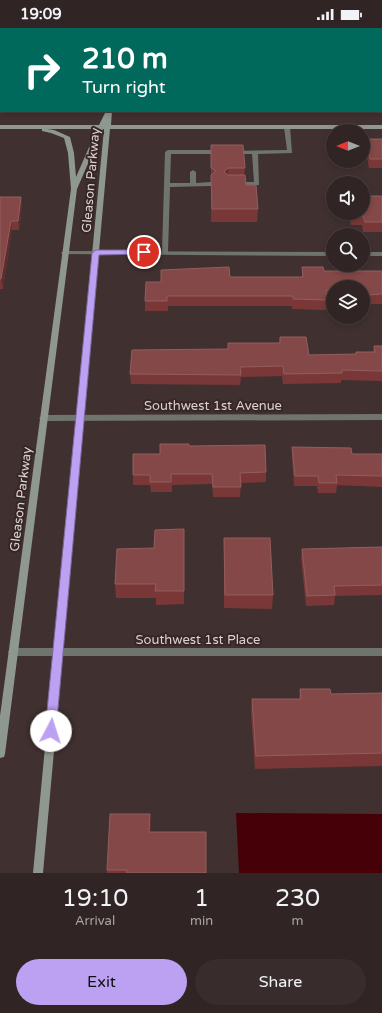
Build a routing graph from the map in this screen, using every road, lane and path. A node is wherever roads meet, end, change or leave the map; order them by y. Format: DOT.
graph roads {
  1 [pos="109,112"];
  2 [pos="105,126"];
  3 [pos="0,127"];
  4 [pos="20,127"];
  5 [pos="287,127"];
  6 [pos="382,127"];
  7 [pos="255,152"];
  8 [pos="193,172"];
  9 [pos="211,184"];
  10 [pos="228,184"];
  11 [pos="168,185"];
  12 [pos="193,185"];
  13 [pos="74,189"];
  14 [pos="165,252"];
  15 [pos="64,253"];
  16 [pos="96,253"];
  17 [pos="326,254"];
  18 [pos="370,254"];
  19 [pos="382,254"];
  20 [pos="80,417"];
  21 [pos="382,417"];
  22 [pos="43,418"];
  23 [pos="13,652"];
  24 [pos="58,652"];
  25 [pos="382,652"];
  26 [pos="0,754"];
  27 [pos="38,873"];
  1 -- 2 [label="main road, Gleason Parkway"];
  2 -- 4 [label="main road"];
  2 -- 5 [label="main road"];
  2 -- 13 [label="main road, Gleason Parkway"];
  2 -- 16 [label="main road, Gleason Parkway"];
  3 -- 4 [label="main road"];
  4 -- 13 [label="main road"];
  5 -- 6 [label="main road"];
  5 -- 7 [label="street"];
  7 -- 10 [label="street"];
  7 -- 11 [label="street"];
  8 -- 12 [label="street"];
  9 -- 12 [label="street"];
  11 -- 12 [label="street"];
  11 -- 14 [label="street"];
  13 -- 15 [label="main road, Gleason Parkway"];
  14 -- 16 [label="street"];
  14 -- 17 [label="street"];
  15 -- 16 [label="street"];
  15 -- 22 [label="main road, Gleason Parkway"];
  16 -- 20 [label="main road, Gleason Parkway"];
  18 -- 19 [label="street"];
  20 -- 21 [label="street, Southwest 1st Avenue"];
  20 -- 22 [label="street, Southwest 1st Avenue"];
  20 -- 24 [label="main road, Gleason Parkway"];
  22 -- 23 [label="main road, Gleason Parkway"];
  23 -- 24 [label="street, Southwest 1st Place"];
  23 -- 26 [label="main road, Gleason Parkway"];
  24 -- 25 [label="street, Southwest 1st Place"];
  24 -- 27 [label="main road, Gleason Parkway"];
}
